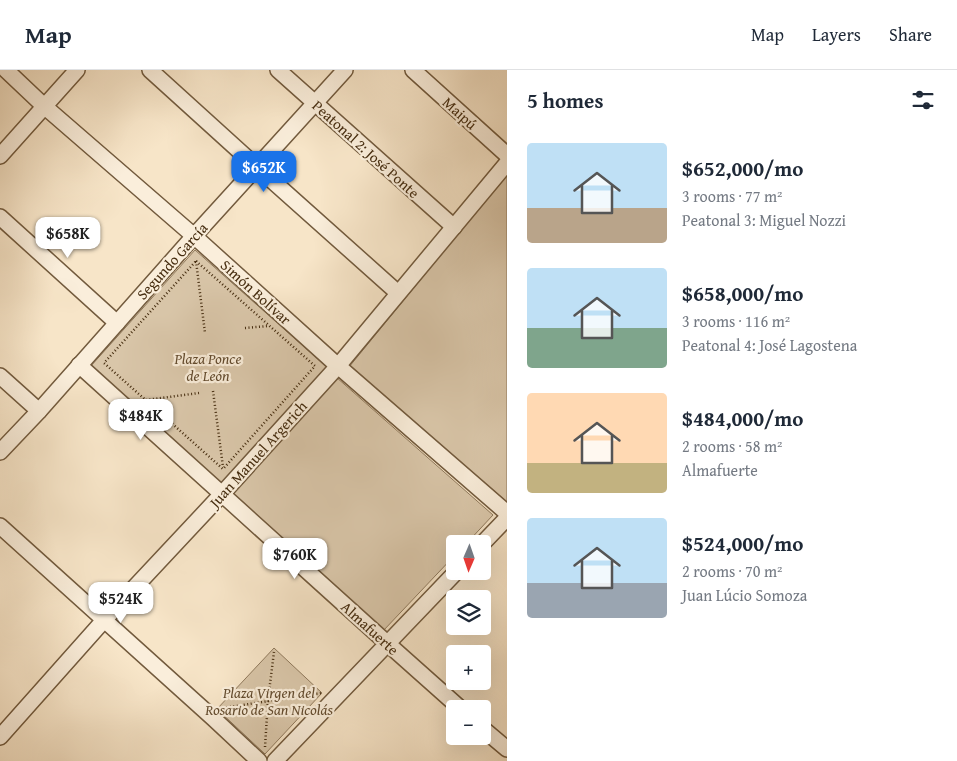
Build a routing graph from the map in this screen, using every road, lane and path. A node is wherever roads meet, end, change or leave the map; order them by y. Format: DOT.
graph roads {
  1 [pos="6,70"];
  2 [pos="78,70"];
  3 [pos="150,70"];
  4 [pos="278,70"];
  5 [pos="345,70"];
  6 [pos="413,70"];
  7 [pos="314,103"];
  8 [pos="44,106"];
  9 [pos="507,155"];
  10 [pos="0,156"];
  11 [pos="507,162"];
  12 [pos="257,167"];
  13 [pos="0,217"];
  14 [pos="454,227"];
  15 [pos="194,236"];
  16 [pos="196,261"];
  17 [pos="398,293"];
  18 [pos="117,323"];
  19 [pos="269,326"];
  20 [pos="245,328"];
  21 [pos="205,333"];
  22 [pos="79,365"];
  23 [pos="338,366"];
  24 [pos="0,376"];
  25 [pos="213,391"];
  26 [pos="199,393"];
  27 [pos="146,400"];
  28 [pos="38,411"];
  29 [pos="0,452"];
  30 [pos="223,469"];
  31 [pos="222,494"];
  32 [pos="507,513"];
  33 [pos="507,518"];
  34 [pos="0,526"];
  35 [pos="491,535"];
  36 [pos="448,580"];
  37 [pos="105,620"];
  38 [pos="388,644"];
  39 [pos="274,652"];
  40 [pos="268,700"];
  41 [pos="451,700"];
  42 [pos="332,702"];
  43 [pos="210,715"];
  44 [pos="491,736"];
  45 [pos="0,737"];
  46 [pos="507,749"];
  47 [pos="266,759"];
  1 -- 8 [label="street, Simón Bolívar"];
  2 -- 8 [label="street"];
  3 -- 12 [label="street"];
  4 -- 7 [label="street, Peatonal 2: José Ponte"];
  5 -- 7 [label="street, Segundo García"];
  6 -- 9 [label="street, Maipú"];
  7 -- 12 [label="street, Segundo García"];
  7 -- 14 [label="street, Peatonal 2: José Ponte"];
  8 -- 10 [label="street"];
  8 -- 15 [label="street, Simón Bolívar"];
  11 -- 14 [label="street, Juan Manuel Argerich"];
  12 -- 15 [label="street, Segundo García"];
  12 -- 17 [label="street"];
  13 -- 18 [label="street"];
  14 -- 17 [label="street, Juan Manuel Argerich"];
  15 -- 18 [label="street, Segundo García"];
  15 -- 23 [label="street, Simón Bolívar"];
  16 -- 19 [label="path"];
  16 -- 21 [label="path"];
  16 -- 27 [label="path"];
  17 -- 23 [label="street, Juan Manuel Argerich"];
  18 -- 22 [label="street, Segundo García"];
  19 -- 20 [label="path"];
  19 -- 30 [label="path"];
  22 -- 28 [label="street, Segundo García"];
  22 -- 31 [label="street, Almafuerte"];
  23 -- 31 [label="street, Juan Manuel Argerich"];
  23 -- 32 [label="street, Simón Bolívar"];
  24 -- 28 [label="street"];
  25 -- 30 [label="path"];
  26 -- 27 [label="path"];
  27 -- 30 [label="path"];
  28 -- 29 [label="street, Segundo García"];
  31 -- 37 [label="street, Juan Manuel Argerich"];
  31 -- 38 [label="street, Almafuerte"];
  33 -- 35 [label="street"];
  34 -- 37 [label="street"];
  36 -- 38 [label="street"];
  37 -- 43 [label="street"];
  37 -- 45 [label="street, Juan Manuel Argerich"];
  38 -- 41 [label="street, Almafuerte"];
  38 -- 42 [label="street"];
  39 -- 40 [label="path"];
  40 -- 42 [label="path"];
  40 -- 43 [label="path"];
  40 -- 47 [label="path"];
  42 -- 47 [label="street"];
  43 -- 47 [label="street"];
  44 -- 46 [label="street"];
}
